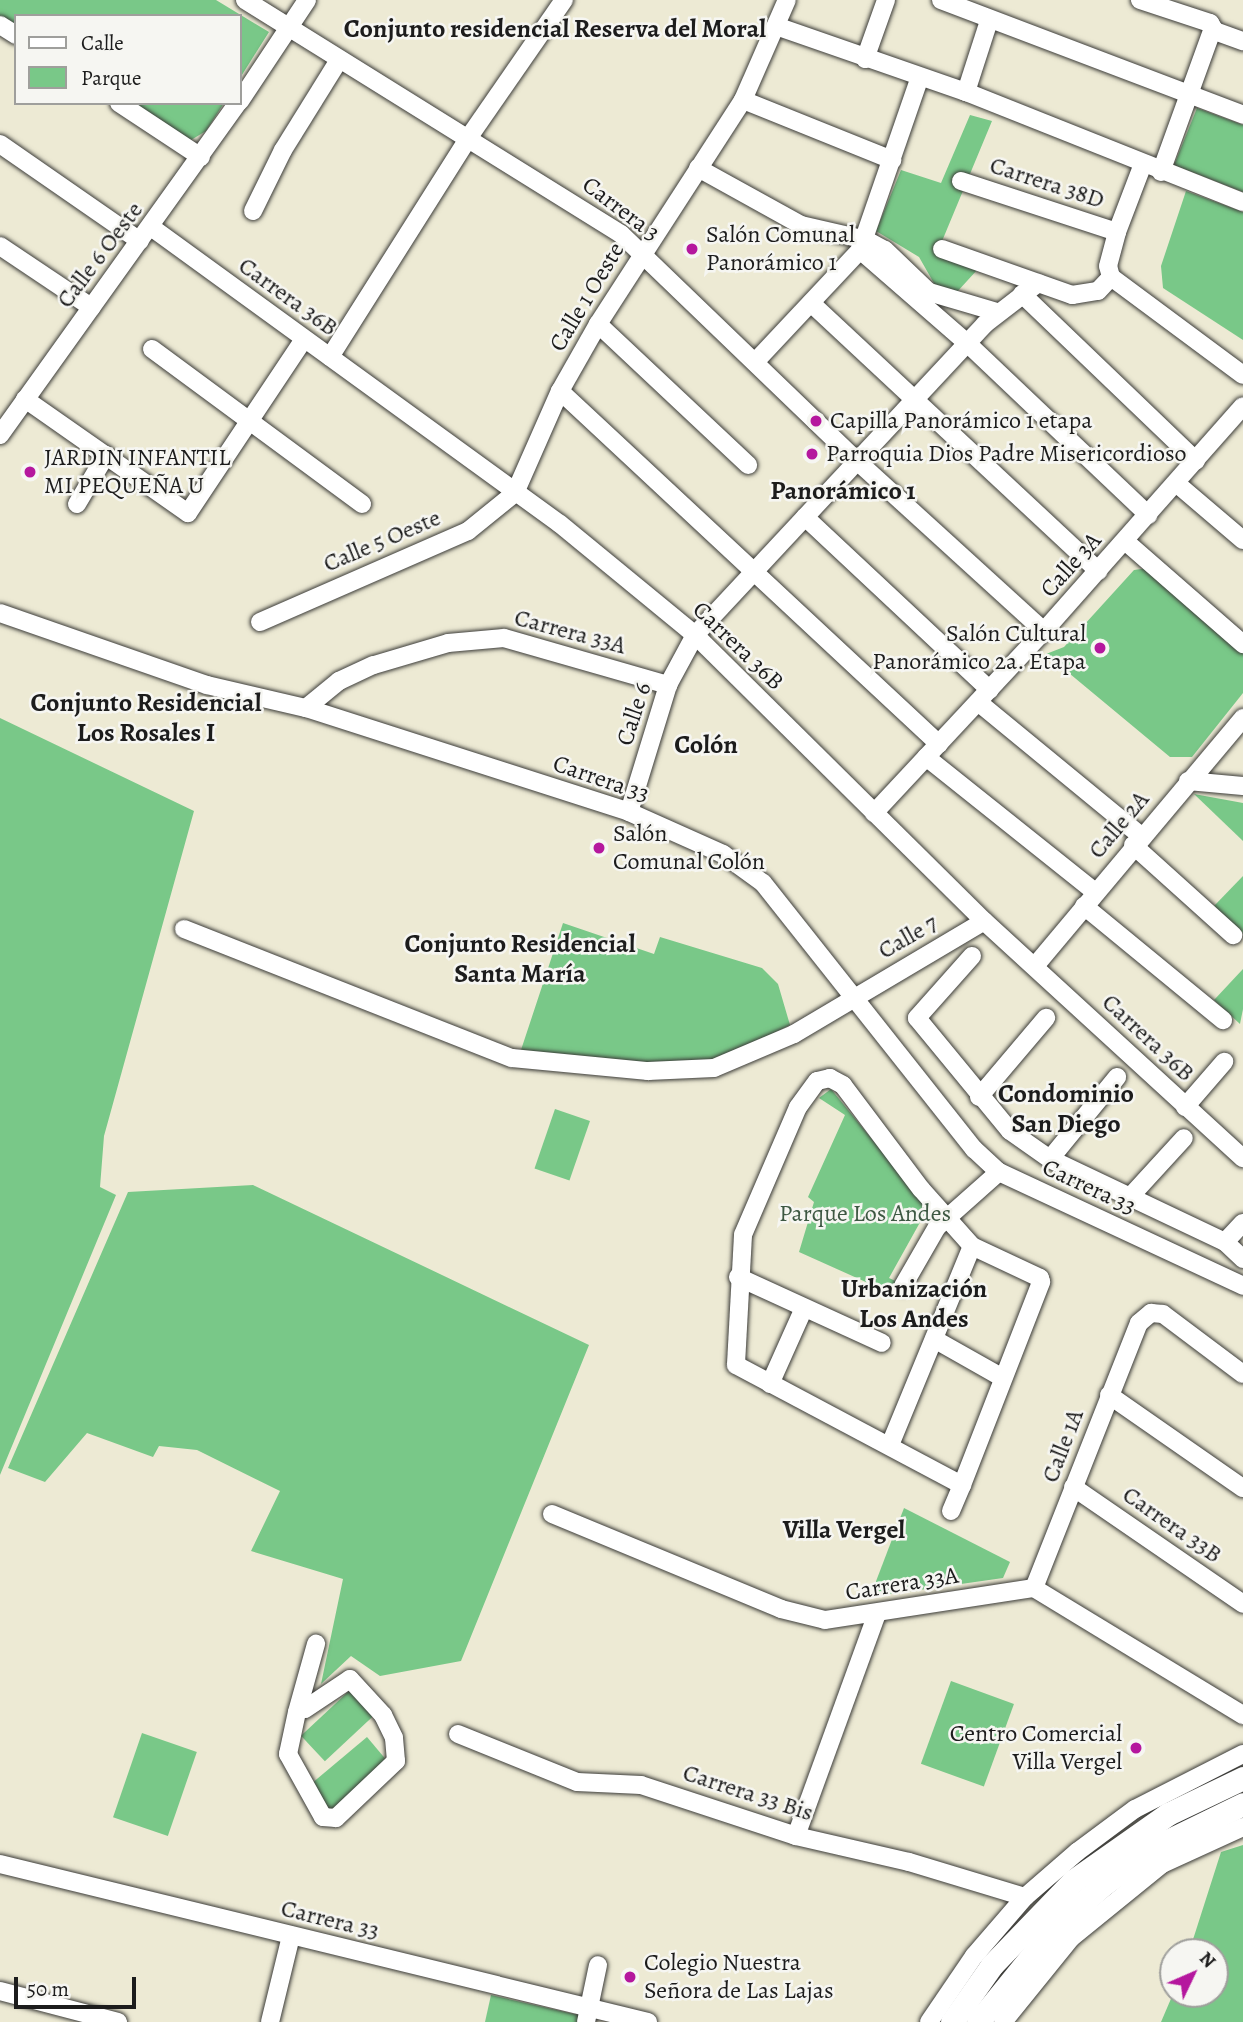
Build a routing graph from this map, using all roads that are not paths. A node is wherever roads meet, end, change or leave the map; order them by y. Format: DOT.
graph roads {
  1 [pos="244,0"];
  2 [pos="307,0"];
  3 [pos="564,0"];
  4 [pos="787,0"];
  5 [pos="886,0"];
  6 [pos="941,0"];
  7 [pos="1140,0"];
  8 [pos="989,21"];
  9 [pos="776,26"];
  10 [pos="290,29"];
  11 [pos="1212,30"];
  12 [pos="1243,41"];
  13 [pos="865,59"];
  14 [pos="340,60"];
  15 [pos="920,76"];
  16 [pos="966,92"];
  17 [pos="1188,93"];
  18 [pos="242,98"];
  19 [pos="743,100"];
  20 [pos="122,105"];
  21 [pos="237,105"];
  22 [pos="1243,115"];
  23 [pos="469,137"];
  24 [pos="0,144"];
  25 [pos="201,157"];
  26 [pos="892,160"];
  27 [pos="1143,164"];
  28 [pos="698,168"];
  29 [pos="1161,172"];
  30 [pos="961,181"];
  31 [pos="1243,202"];
  32 [pos="253,211"];
  33 [pos="152,227"];
  34 [pos="1117,232"];
  35 [pos="140,242"];
  36 [pos="863,245"];
  37 [pos="0,246"];
  38 [pos="942,249"];
  39 [pos="641,254"];
  40 [pos="1111,277"];
  41 [pos="1038,282"];
  42 [pos="1022,293"];
  43 [pos="811,303"];
  44 [pos="91,307"];
  45 [pos="997,312"];
  46 [pos="598,324"];
  47 [pos="304,339"];
  48 [pos="967,343"];
  49 [pos="152,349"];
  50 [pos="330,357"];
  51 [pos="755,362"];
  52 [pos="1243,375"];
  53 [pos="560,391"];
  54 [pos="25,398"];
  55 [pos="915,398"];
  56 [pos="1243,406"];
  57 [pos="248,420"];
  58 [pos="1237,428"];
  59 [pos="0,435"];
  60 [pos="106,455"];
  61 [pos="857,461"];
  62 [pos="1196,461"];
  63 [pos="748,465"];
  64 [pos="1176,483"];
  65 [pos="514,493"];
  66 [pos="77,504"];
  67 [pos="362,504"];
  68 [pos="1148,515"];
  69 [pos="805,517"];
  70 [pos="1243,540"];
  71 [pos="1125,541"];
  72 [pos="1098,571"];
  73 [pos="753,573"];
  74 [pos="0,613"];
  75 [pos="260,622"];
  76 [pos="1044,631"];
  77 [pos="695,635"];
  78 [pos="1243,644"];
  79 [pos="668,685"];
  80 [pos="984,696"];
  81 [pos="306,708"];
  82 [pos="1243,718"];
  83 [pos="933,750"];
  84 [pos="1188,781"];
  85 [pos="1243,786"];
  86 [pos="629,812"];
  87 [pos="874,813"];
  88 [pos="1137,841"];
  89 [pos="1090,899"];
  90 [pos="984,921"];
  91 [pos="184,929"];
  92 [pos="1233,934"];
  93 [pos="972,956"];
  94 [pos="1035,966"];
  95 [pos="856,996"];
  96 [pos="1046,1018"];
  97 [pos="1223,1020"];
  98 [pos="1224,1062"];
  99 [pos="1117,1077"];
  100 [pos="979,1097"];
  101 [pos="1185,1107"];
  102 [pos="1184,1138"];
  103 [pos="1050,1158"];
  104 [pos="1243,1158"];
  105 [pos="999,1172"];
  106 [pos="1129,1198"];
  107 [pos="945,1217"];
  108 [pos="1243,1223"];
  109 [pos="1225,1242"];
  110 [pos="972,1246"];
  111 [pos="1243,1259"];
  112 [pos="738,1278"];
  113 [pos="903,1286"];
  114 [pos="1243,1286"];
  115 [pos="804,1308"];
  116 [pos="934,1339"];
  117 [pos="882,1343"];
  118 [pos="1243,1374"];
  119 [pos="1003,1378"];
  120 [pos="770,1384"];
  121 [pos="1109,1395"];
  122 [pos="890,1445"];
  123 [pos="962,1485"];
  124 [pos="1073,1487"];
  125 [pos="1243,1488"];
  126 [pos="951,1511"];
  127 [pos="552,1514"];
  128 [pos="1034,1588"];
  129 [pos="1243,1604"];
  130 [pos="877,1613"];
  131 [pos="316,1644"];
  132 [pos="302,1699"];
  133 [pos="1243,1715"];
  134 [pos="458,1734"];
  135 [pos="1243,1754"];
  136 [pos="1243,1778"];
  137 [pos="1243,1804"];
  138 [pos="1243,1827"];
  139 [pos="796,1836"];
  140 [pos="0,1864"];
  141 [pos="1025,1897"];
  142 [pos="291,1936"];
  143 [pos="597,1965"];
  144 [pos="0,1991"];
  145 [pos="588,2015"];
  146 [pos="110,2021"];
  147 [pos="270,2022"];
  148 [pos="648,2022"];
  149 [pos="929,2022"];
  150 [pos="952,2022"];
  151 [pos="978,2022"];
  152 [pos="1003,2022"];
  1 -- 10 [label="street, Carrera 3"];
  2 -- 10 [label="street, Calle 6 Oeste"];
  3 -- 23 [label="street"];
  4 -- 9 [label="street, Calle 1 Oeste"];
  5 -- 13 [label="street"];
  6 -- 8 [label="street"];
  7 -- 11 [label="street"];
  8 -- 16 [label="street"];
  8 -- 17 [label="street"];
  9 -- 13 [label="street"];
  9 -- 19 [label="street, Calle 1 Oeste"];
  10 -- 14 [label="street, Carrera 3"];
  10 -- 18 [label="street, Calle 6 Oeste"];
  11 -- 12 [label="street"];
  11 -- 17 [label="street"];
  13 -- 15 [label="street"];
  14 -- 23 [label="street, Carrera 3"];
  14 -- 32 [label="street"];
  15 -- 16 [label="street"];
  15 -- 26 [label="street"];
  16 -- 27 [label="street"];
  17 -- 22 [label="street"];
  17 -- 29 [label="street"];
  19 -- 26 [label="street"];
  19 -- 28 [label="street, Calle 1 Oeste"];
  20 -- 25 [label="street"];
  21 -- 25 [label="street, Calle 6 Oeste"];
  23 -- 39 [label="street, Carrera 3"];
  23 -- 50 [label="street"];
  24 -- 35 [label="street"];
  25 -- 33 [label="street, Calle 6 Oeste"];
  26 -- 36 [label="street"];
  27 -- 29 [label="street"];
  27 -- 34 [label="street"];
  28 -- 36 [label="street"];
  28 -- 39 [label="street, Calle 1 Oeste"];
  29 -- 31 [label="street"];
  30 -- 34 [label="street, Carrera 38D"];
  33 -- 35 [label="street, Calle 6 Oeste"];
  33 -- 47 [label="street, Carrera 36B"];
  34 -- 40 [label="street"];
  35 -- 44 [label="street, Calle 6 Oeste"];
  36 -- 43 [label="street"];
  36 -- 45 [label="street"];
  36 -- 48 [label="street"];
  37 -- 44 [label="street"];
  38 -- 41 [label="street"];
  39 -- 46 [label="street, Calle 1 Oeste"];
  39 -- 51 [label="street, Carrera 3"];
  40 -- 41 [label="street"];
  40 -- 52 [label="street"];
  41 -- 42 [label="street, Calle 6"];
  42 -- 45 [label="street, Calle 6"];
  42 -- 62 [label="street"];
  43 -- 51 [label="street"];
  43 -- 55 [label="street"];
  44 -- 54 [label="street, Calle 6 Oeste"];
  45 -- 48 [label="street, Calle 6"];
  46 -- 53 [label="street, Calle 1 Oeste"];
  46 -- 63 [label="street"];
  47 -- 50 [label="street, Carrera 36B"];
  47 -- 57 [label="street"];
  48 -- 55 [label="street, Calle 6"];
  48 -- 68 [label="street"];
  49 -- 57 [label="street"];
  50 -- 65 [label="street, Carrera 36B"];
  51 -- 61 [label="street, Carrera 3"];
  53 -- 65 [label="street, Calle 1 Oeste"];
  53 -- 73 [label="street"];
  54 -- 59 [label="street, Calle 6 Oeste"];
  54 -- 60 [label="street"];
  55 -- 61 [label="street, Calle 6"];
  55 -- 72 [label="street"];
  56 -- 58 [label="street, Calle 3A"];
  57 -- 60 [label="street"];
  57 -- 67 [label="street"];
  58 -- 62 [label="street, Calle 3A"];
  60 -- 66 [label="street"];
  61 -- 69 [label="street, Calle 6"];
  61 -- 76 [label="street, Carrera 3"];
  62 -- 64 [label="street, Calle 3A"];
  64 -- 68 [label="street, Calle 3A"];
  64 -- 70 [label="street"];
  65 -- 75 [label="street, Calle 5 Oeste"];
  65 -- 77 [label="street, Carrera 36B"];
  68 -- 71 [label="street, Calle 3A"];
  69 -- 73 [label="street, Calle 6"];
  69 -- 80 [label="street"];
  71 -- 72 [label="street, Calle 3A"];
  71 -- 78 [label="street"];
  72 -- 76 [label="street, Calle 3A"];
  73 -- 77 [label="street, Calle 6"];
  73 -- 83 [label="street"];
  74 -- 81 [label="street, Carrera 33"];
  76 -- 80 [label="street, Calle 3A"];
  77 -- 79 [label="street, Calle 6"];
  77 -- 87 [label="street, Carrera 36B"];
  79 -- 81 [label="street, Carrera 33A"];
  79 -- 86 [label="street, Calle 6"];
  80 -- 83 [label="street, Calle 3A"];
  80 -- 88 [label="street"];
  81 -- 86 [label="street, Carrera 33"];
  82 -- 84 [label="street, Calle 2A"];
  83 -- 87 [label="street, Calle 3A"];
  83 -- 89 [label="street"];
  84 -- 85 [label="street"];
  84 -- 88 [label="street, Calle 2A"];
  86 -- 95 [label="street, Carrera 33"];
  87 -- 90 [label="street, Carrera 36B"];
  88 -- 89 [label="street, Calle 2A"];
  88 -- 92 [label="street"];
  89 -- 94 [label="street, Calle 2A"];
  89 -- 97 [label="street"];
  90 -- 94 [label="street, Carrera 36B"];
  90 -- 95 [label="street, Calle 7"];
  91 -- 95 [label="street, Calle 7"];
  93 -- 100 [label="street"];
  94 -- 101 [label="street, Carrera 36B"];
  95 -- 105 [label="street, Carrera 33"];
  96 -- 100 [label="street"];
  98 -- 101 [label="street"];
  99 -- 103 [label="street"];
  100 -- 103 [label="street"];
  101 -- 104 [label="street, Carrera 36B"];
  102 -- 106 [label="street"];
  103 -- 106 [label="street"];
  105 -- 107 [label="street"];
  105 -- 114 [label="street, Carrera 33"];
  106 -- 109 [label="street"];
  107 -- 110 [label="street"];
  107 -- 112 [label="street"];
  107 -- 113 [label="street"];
  108 -- 109 [label="street"];
  109 -- 111 [label="street"];
  110 -- 116 [label="street"];
  110 -- 119 [label="street"];
  112 -- 115 [label="street"];
  112 -- 120 [label="street"];
  115 -- 117 [label="street"];
  115 -- 120 [label="street"];
  116 -- 119 [label="street"];
  116 -- 122 [label="street"];
  118 -- 121 [label="street, Calle 1A"];
  119 -- 123 [label="street"];
  120 -- 122 [label="street"];
  121 -- 124 [label="street, Calle 1A"];
  121 -- 125 [label="street"];
  122 -- 123 [label="street"];
  123 -- 126 [label="street"];
  124 -- 128 [label="street, Calle 1A"];
  124 -- 129 [label="street, Carrera 33B"];
  127 -- 130 [label="street, Carrera 33A"];
  128 -- 130 [label="street, Carrera 33A"];
  128 -- 133 [label="street"];
  130 -- 139 [label="street"];
  131 -- 132 [label="street"];
  132 -- 132 [label="street"];
  134 -- 139 [label="street, Carrera 33 Bis"];
  135 -- 141 [label="street"];
  136 -- 150 [label="main road"];
  137 -- 151 [label="main road"];
  138 -- 152 [label="street"];
  139 -- 141 [label="street, Carrera 33 Bis"];
  140 -- 142 [label="street, Carrera 33"];
  141 -- 149 [label="street"];
  142 -- 145 [label="street, Carrera 33"];
  142 -- 147 [label="street"];
  143 -- 145 [label="street"];
  144 -- 146 [label="street"];
  145 -- 148 [label="street, Carrera 33"];
}
